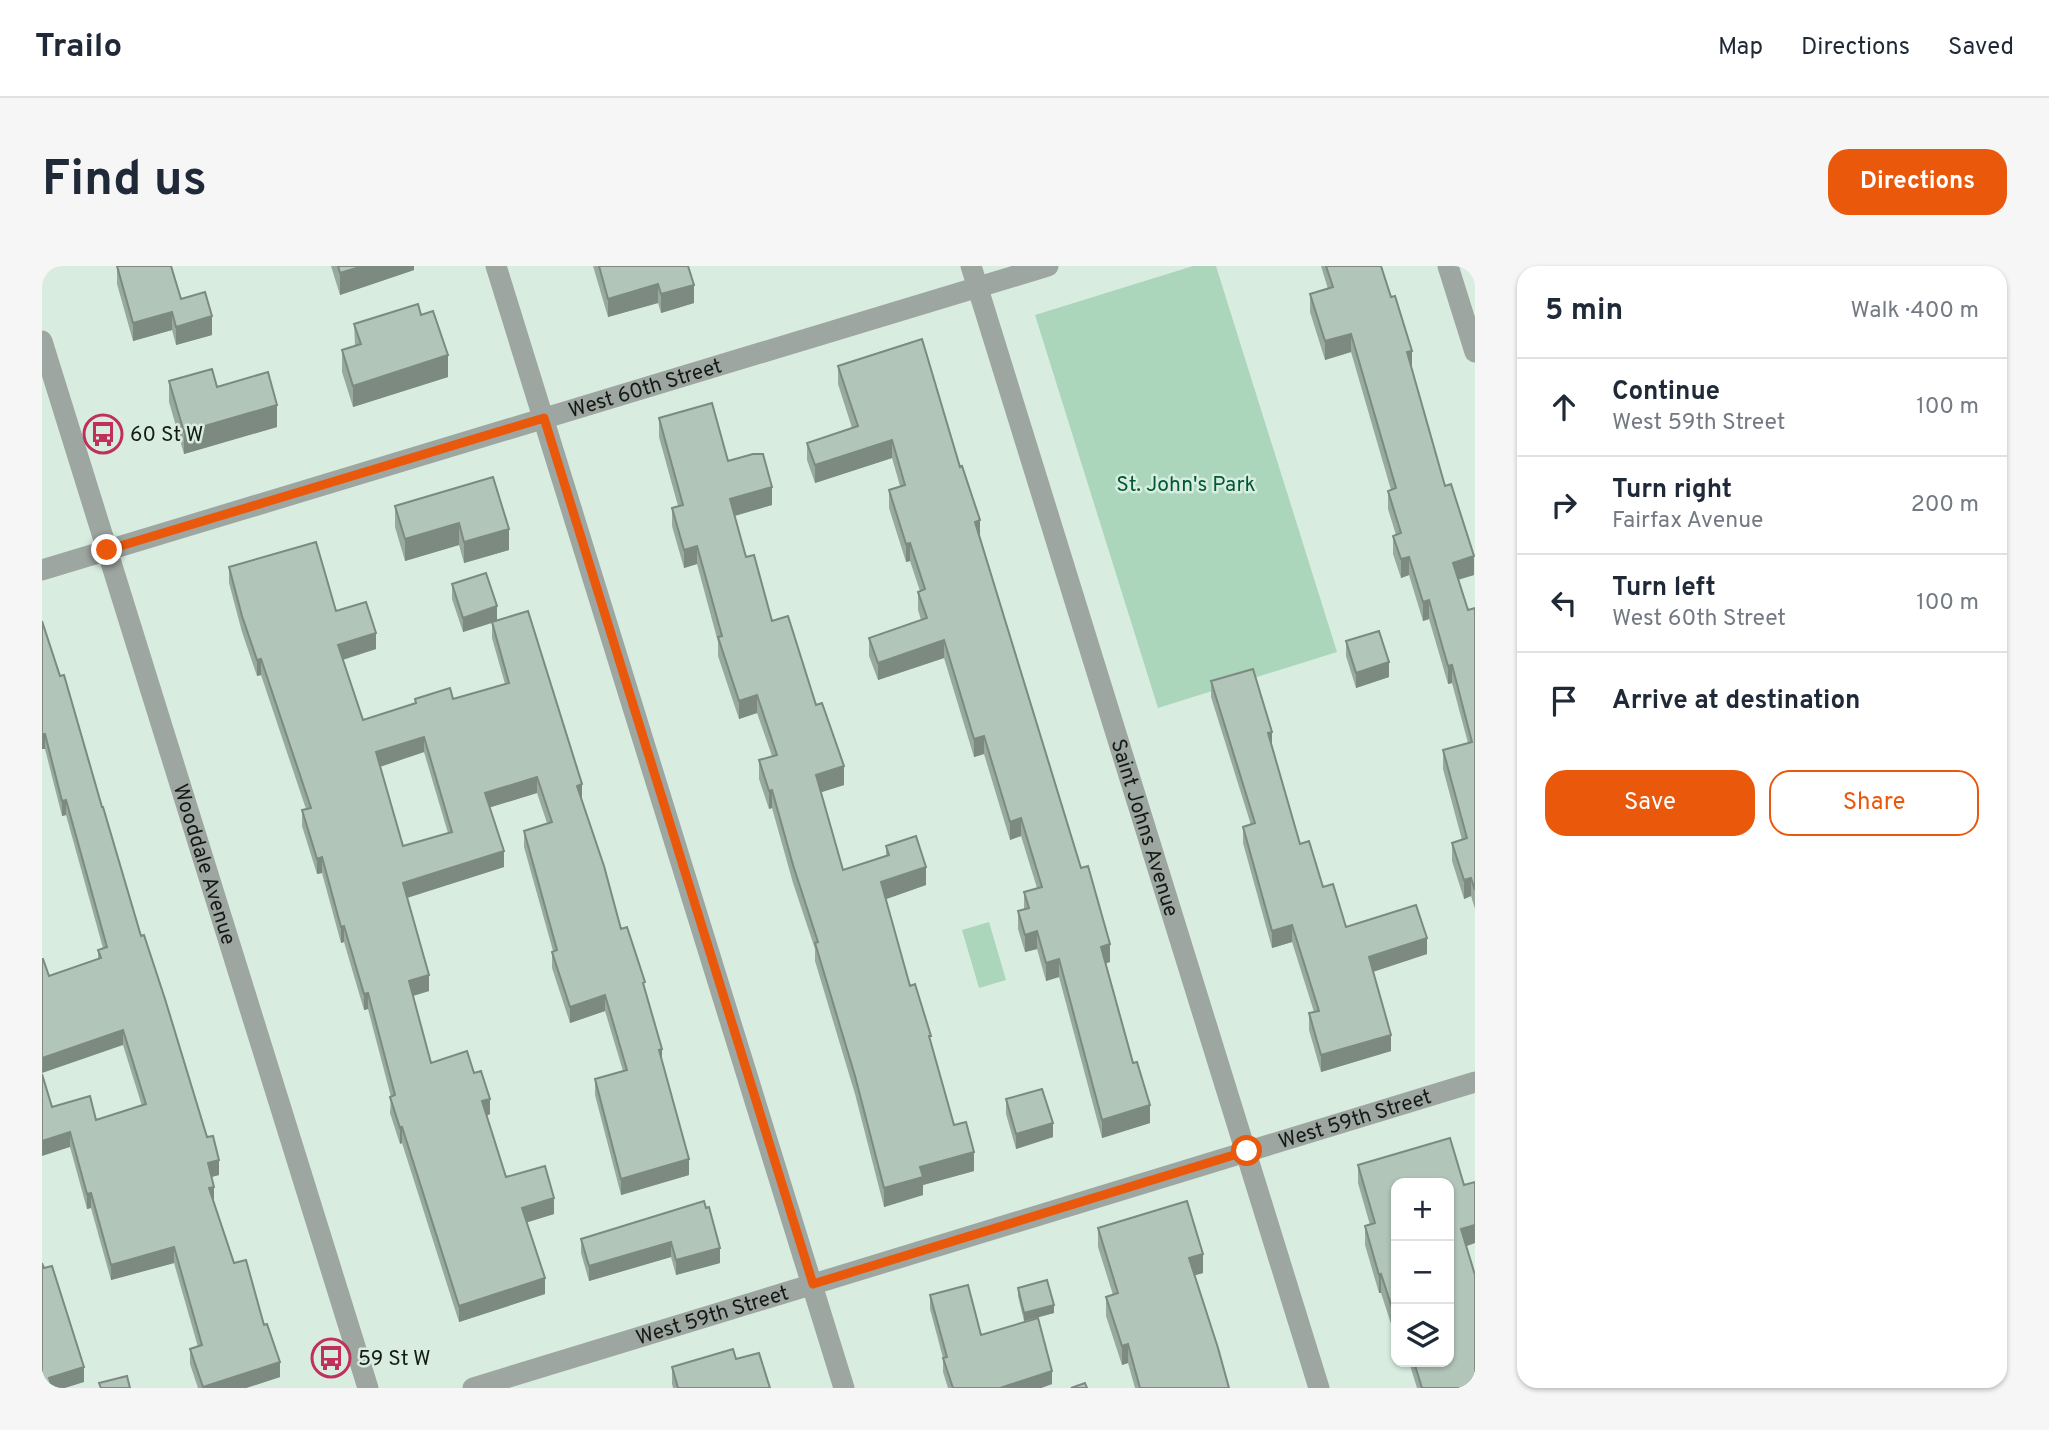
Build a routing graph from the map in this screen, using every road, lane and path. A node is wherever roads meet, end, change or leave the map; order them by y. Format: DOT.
graph roads {
  1 [pos="496,266"];
  2 [pos="971,266"];
  3 [pos="1048,266"];
  4 [pos="1448,266"];
  5 [pos="977,287"];
  6 [pos="42,341"];
  7 [pos="1475,352"];
  8 [pos="544,418"];
  9 [pos="107,550"];
  10 [pos="42,570"];
  11 [pos="1475,1082"];
  12 [pos="1247,1151"];
  13 [pos="813,1284"];
  14 [pos="368,1388"];
  15 [pos="473,1388"];
  16 [pos="844,1388"];
  17 [pos="1319,1388"];
  1 -- 8 [label="street"];
  2 -- 5 [label="street, Saint Johns Avenue"];
  3 -- 5 [label="street, West 60th Street"];
  4 -- 7 [label="street"];
  5 -- 8 [label="street, West 60th Street"];
  5 -- 12 [label="street, Saint Johns Avenue"];
  6 -- 9 [label="street, Wooddale Avenue"];
  8 -- 9 [label="street, West 60th Street"];
  8 -- 13 [label="street"];
  9 -- 10 [label="street, West 60th Street"];
  9 -- 14 [label="street, Wooddale Avenue"];
  11 -- 12 [label="street, West 59th Street"];
  12 -- 13 [label="street, West 59th Street"];
  12 -- 17 [label="street, Saint Johns Avenue"];
  13 -- 15 [label="street, West 59th Street"];
  13 -- 16 [label="street"];
}
